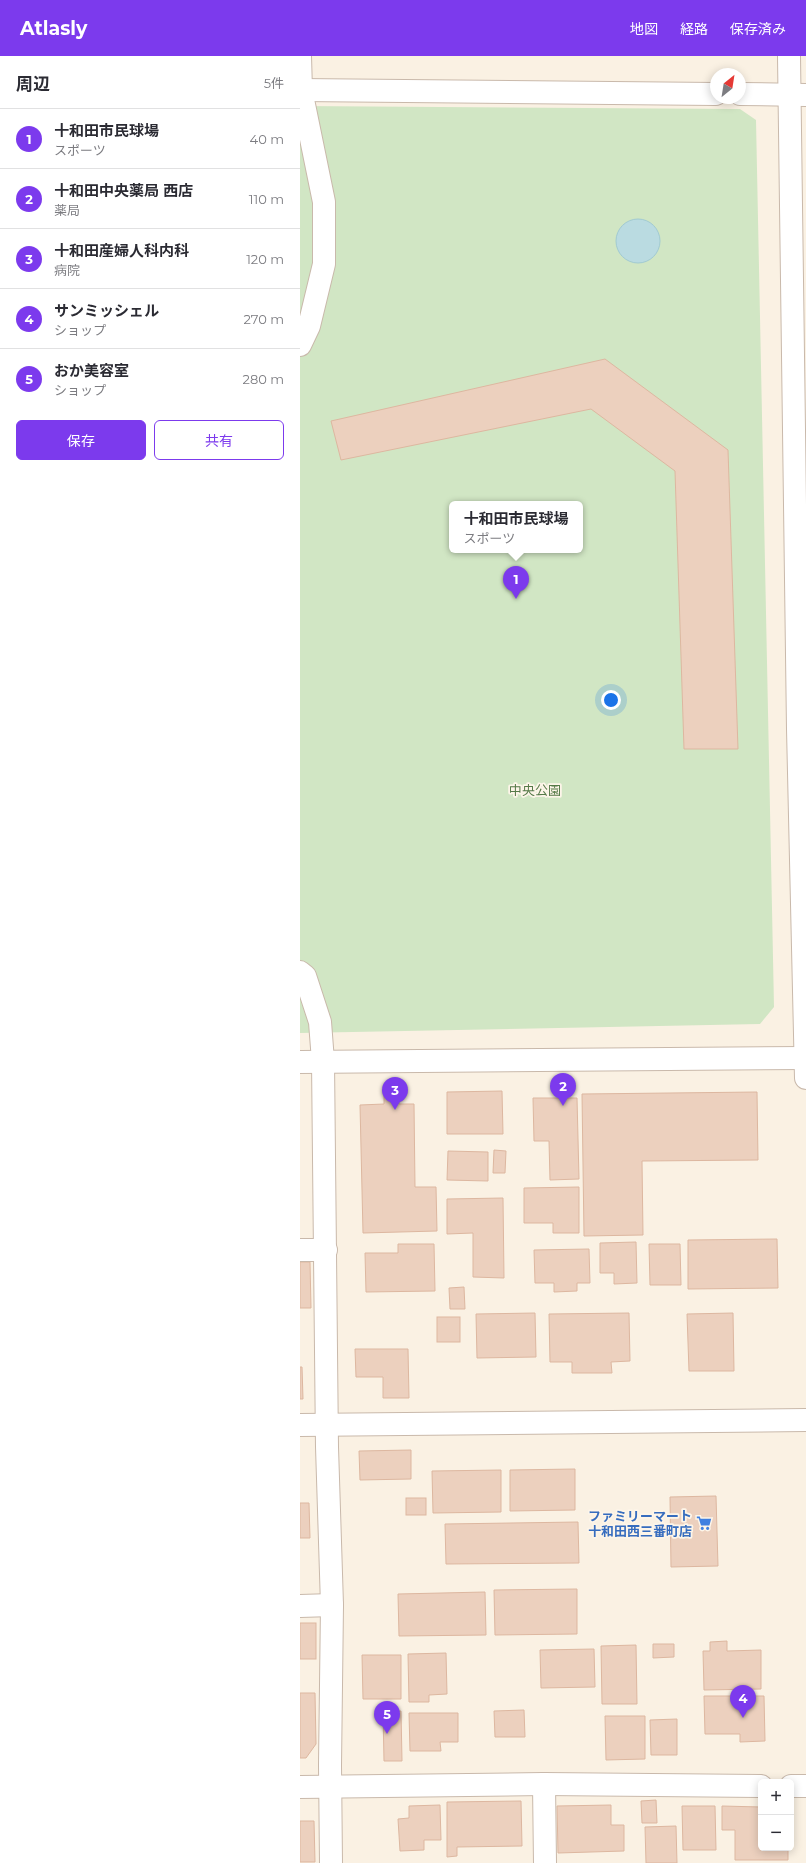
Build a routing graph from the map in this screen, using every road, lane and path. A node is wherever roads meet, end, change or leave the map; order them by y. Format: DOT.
graph roads {
  1 [pos="300,56"];
  2 [pos="789,56"];
  3 [pos="300,90"];
  4 [pos="710,94"];
  5 [pos="746,94"];
  6 [pos="798,95"];
  7 [pos="300,345"];
  8 [pos="300,972"];
  9 [pos="806,1058"];
  10 [pos="323,1061"];
  11 [pos="300,1062"];
  12 [pos="806,1078"];
  13 [pos="300,1250"];
  14 [pos="326,1250"];
  15 [pos="806,1420"];
  16 [pos="327,1424"];
  17 [pos="300,1425"];
  18 [pos="332,1605"];
  19 [pos="300,1606"];
  20 [pos="544,1784"];
  21 [pos="758,1786"];
  22 [pos="794,1786"];
  23 [pos="806,1786"];
  24 [pos="330,1787"];
  25 [pos="300,1788"];
  26 [pos="331,1863"];
  27 [pos="545,1863"];
  1 -- 3 [label="street"];
  2 -- 6 [label="street"];
  3 -- 4 [label="street"];
  3 -- 7 [label="street"];
  5 -- 6 [label="street"];
  6 -- 9 [label="street"];
  8 -- 10 [label="street"];
  9 -- 10 [label="street"];
  9 -- 12 [label="street"];
  10 -- 11 [label="street"];
  10 -- 14 [label="street"];
  13 -- 14 [label="street"];
  14 -- 16 [label="street"];
  15 -- 16 [label="street"];
  16 -- 17 [label="street"];
  16 -- 18 [label="street"];
  18 -- 19 [label="street"];
  18 -- 24 [label="street"];
  20 -- 21 [label="street"];
  20 -- 24 [label="street"];
  20 -- 27 [label="street"];
  22 -- 23 [label="street"];
  24 -- 25 [label="street"];
  24 -- 26 [label="street"];
}
